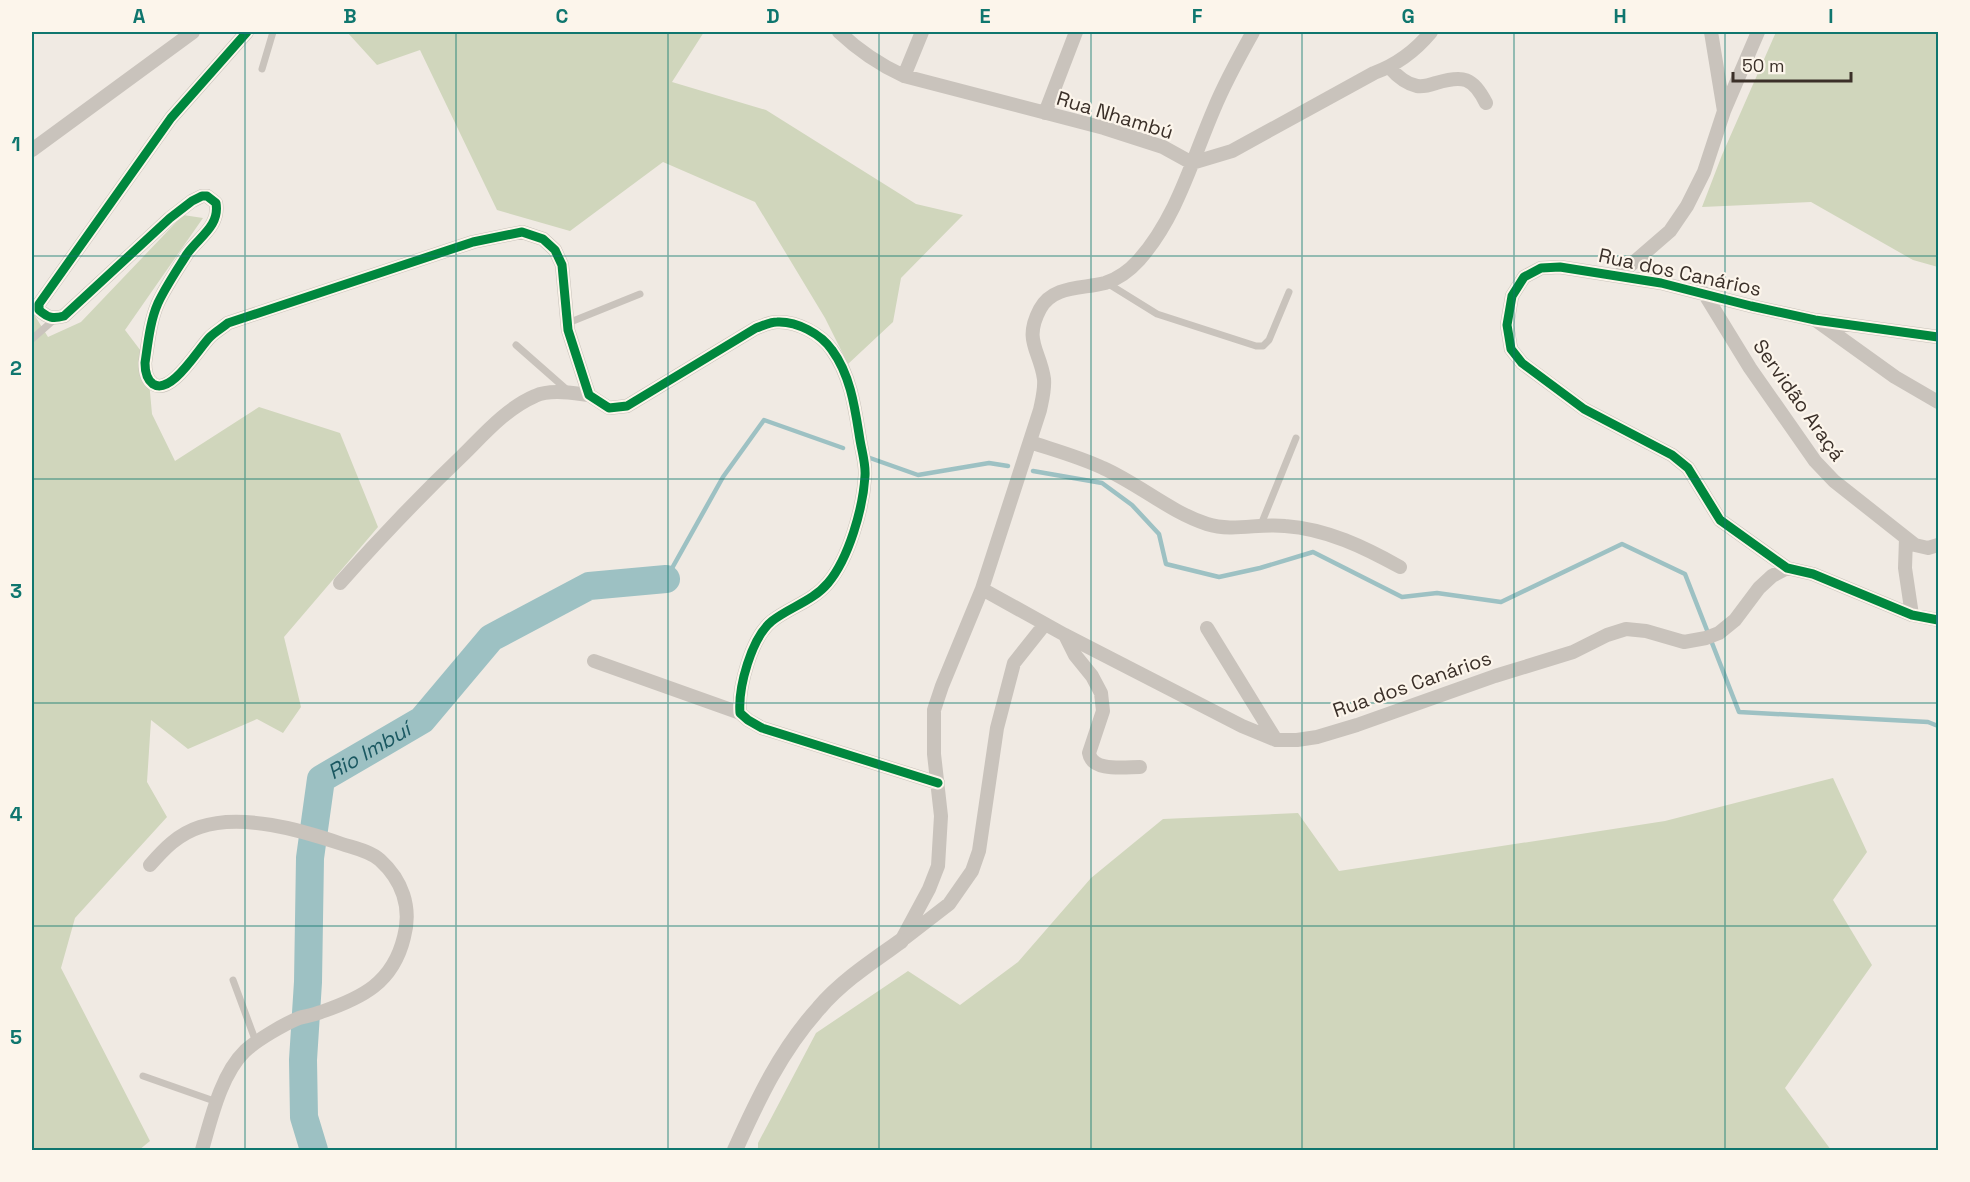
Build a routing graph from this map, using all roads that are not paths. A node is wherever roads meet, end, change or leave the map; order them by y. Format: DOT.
graph roads {
  1 [pos="193,32"];
  2 [pos="247,32"];
  3 [pos="273,32"];
  4 [pos="838,32"];
  5 [pos="922,32"];
  6 [pos="1076,32"];
  7 [pos="1253,32"];
  8 [pos="1431,32"];
  9 [pos="1711,32"];
  10 [pos="1758,32"];
  11 [pos="1389,67"];
  12 [pos="262,69"];
  13 [pos="904,76"];
  14 [pos="1486,103"];
  15 [pos="1724,111"];
  16 [pos="1045,113"];
  17 [pos="32,150"];
  18 [pos="1192,164"];
  19 [pos="1618,276"];
  20 [pos="1107,283"];
  21 [pos="1289,292"];
  22 [pos="1704,293"];
  23 [pos="640,294"];
  24 [pos="56,318"];
  25 [pos="1815,320"];
  26 [pos="568,323"];
  27 [pos="1938,337"];
  28 [pos="32,339"];
  29 [pos="516,345"];
  30 [pos="570,392"];
  31 [pos="589,395"];
  32 [pos="1938,402"];
  33 [pos="1296,438"];
  34 [pos="1030,442"];
  35 [pos="1260,527"];
  36 [pos="1906,538"];
  37 [pos="1938,545"];
  38 [pos="1400,567"];
  39 [pos="1787,568"];
  40 [pos="340,583"];
  41 [pos="982,589"];
  42 [pos="1912,615"];
  43 [pos="1938,620"];
  44 [pos="1045,624"];
  45 [pos="1207,628"];
  46 [pos="1065,635"];
  47 [pos="594,661"];
  48 [pos="740,713"];
  49 [pos="1276,740"];
  50 [pos="1140,767"];
  51 [pos="938,783"];
  52 [pos="150,865"];
  53 [pos="901,941"];
  54 [pos="233,980"];
  55 [pos="257,1044"];
  56 [pos="143,1076"];
  57 [pos="217,1102"];
  58 [pos="202,1150"];
  59 [pos="735,1150"];
  1 -- 17 [label="street"];
  2 -- 24 [label="street"];
  3 -- 12 [label="lane"];
  4 -- 13 [label="street, Rua Nhambú"];
  5 -- 13 [label="street"];
  6 -- 16 [label="street"];
  7 -- 18 [label="street"];
  8 -- 11 [label="street"];
  9 -- 15 [label="street"];
  10 -- 15 [label="street"];
  11 -- 14 [label="street"];
  11 -- 18 [label="street"];
  13 -- 16 [label="street, Rua Nhambú"];
  15 -- 19 [label="street"];
  16 -- 18 [label="street, Rua Nhambú"];
  18 -- 20 [label="street"];
  19 -- 22 [label="street, Rua dos Canários"];
  19 -- 39 [label="street, Rua dos Canários"];
  20 -- 21 [label="lane"];
  20 -- 34 [label="street"];
  22 -- 25 [label="street, Rua dos Canários"];
  22 -- 36 [label="street, Servidão Araçá"];
  23 -- 26 [label="lane"];
  24 -- 26 [label="street"];
  24 -- 28 [label="lane"];
  25 -- 27 [label="street, Rua dos Canários"];
  25 -- 32 [label="street"];
  26 -- 31 [label="street"];
  29 -- 30 [label="lane"];
  30 -- 31 [label="street"];
  30 -- 40 [label="street"];
  31 -- 48 [label="street"];
  33 -- 35 [label="lane"];
  34 -- 35 [label="street"];
  34 -- 41 [label="street"];
  35 -- 38 [label="street"];
  36 -- 37 [label="street, Servidão Araçá"];
  36 -- 42 [label="street"];
  39 -- 42 [label="street"];
  39 -- 49 [label="street, Rua dos Canários"];
  41 -- 44 [label="street, Rua dos Canários"];
  41 -- 51 [label="street"];
  42 -- 43 [label="street"];
  44 -- 46 [label="street, Rua dos Canários"];
  44 -- 53 [label="street"];
  45 -- 49 [label="street"];
  46 -- 49 [label="street, Rua dos Canários"];
  46 -- 50 [label="street"];
  47 -- 48 [label="street"];
  48 -- 51 [label="street"];
  51 -- 53 [label="street"];
  52 -- 55 [label="street"];
  53 -- 59 [label="street"];
  54 -- 55 [label="lane"];
  55 -- 57 [label="street"];
  56 -- 57 [label="lane"];
  57 -- 58 [label="street"];
}
